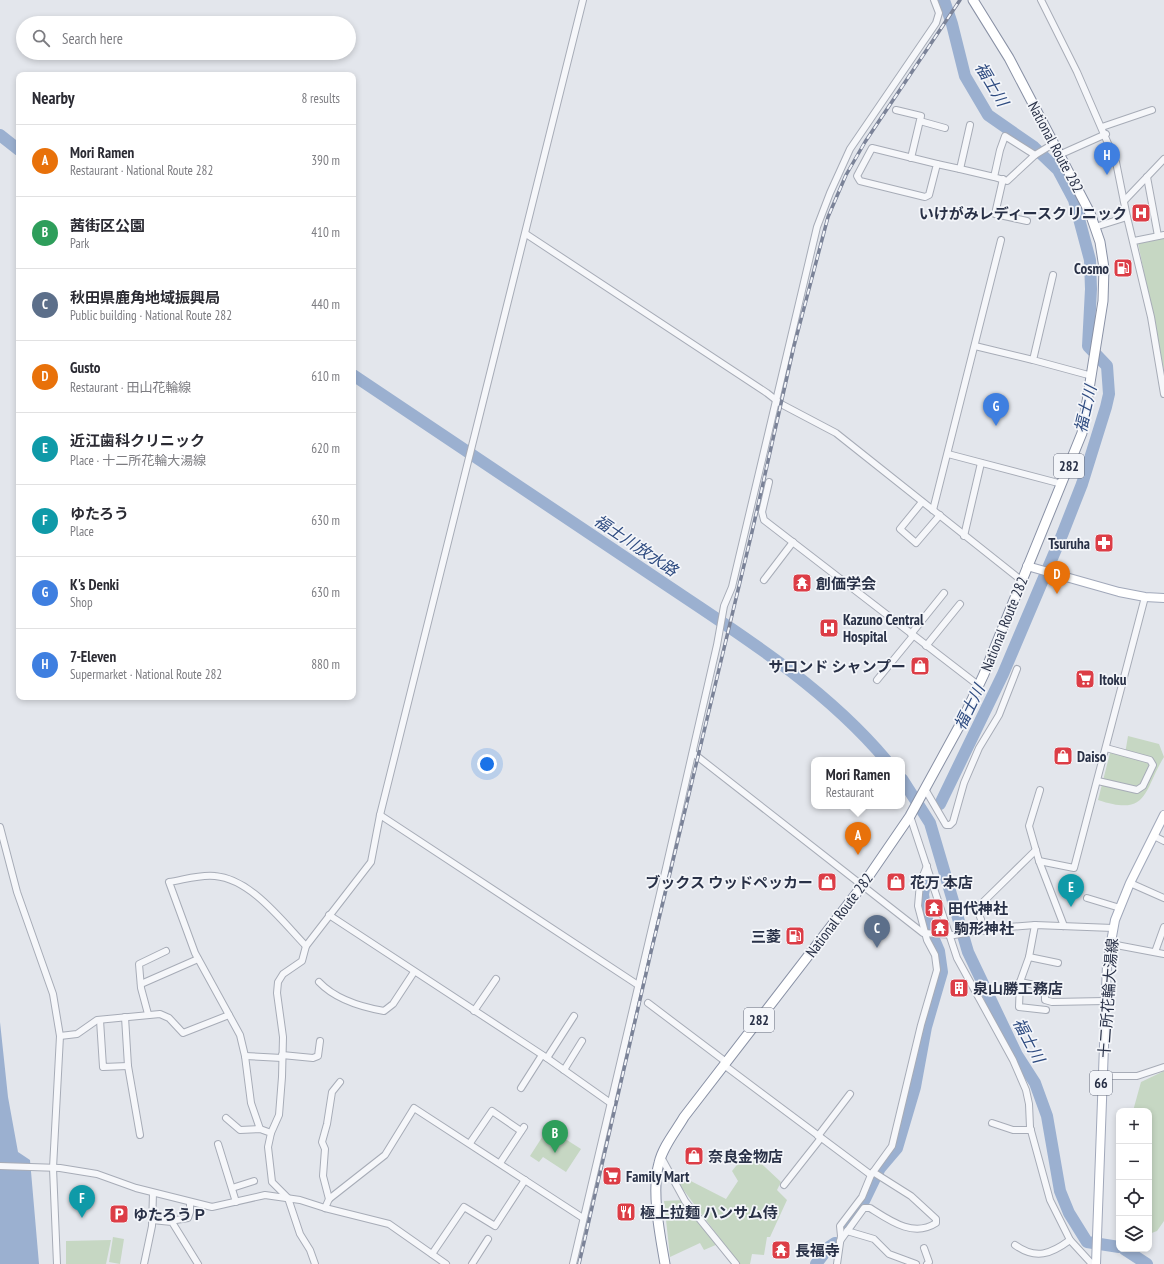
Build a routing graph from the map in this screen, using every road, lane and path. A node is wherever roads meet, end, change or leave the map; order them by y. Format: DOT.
graph roads {
  1 [pos="583,0"];
  2 [pos="934,0"];
  3 [pos="973,0"];
  4 [pos="1041,0"];
  5 [pos="896,110"];
  6 [pos="1152,110"];
  7 [pos="920,121"];
  8 [pos="970,125"];
  9 [pos="945,128"];
  10 [pos="1102,128"];
  11 [pos="1106,134"];
  12 [pos="1050,145"];
  13 [pos="1035,154"];
  14 [pos="1059,155"];
  15 [pos="911,158"];
  16 [pos="1164,159"];
  17 [pos="937,164"];
  18 [pos="960,168"];
  19 [pos="994,177"];
  20 [pos="1147,177"];
  21 [pos="1003,179"];
  22 [pos="1124,201"];
  23 [pos="1127,217"];
  24 [pos="1027,222"];
  25 [pos="1096,227"];
  26 [pos="526,234"];
  27 [pos="1161,236"];
  28 [pos="1001,240"];
  29 [pos="1134,241"];
  30 [pos="1053,275"];
  31 [pos="975,346"];
  32 [pos="1033,360"];
  33 [pos="1092,376"];
  34 [pos="1164,394"];
  35 [pos="775,400"];
  36 [pos="948,454"];
  37 [pos="981,463"];
  38 [pos="769,482"];
  39 [pos="1062,484"];
  40 [pos="922,502"];
  41 [pos="933,510"];
  42 [pos="940,515"];
  43 [pos="964,536"];
  44 [pos="792,542"];
  45 [pos="1027,566"];
  46 [pos="764,580"];
  47 [pos="1021,580"];
  48 [pos="944,592"];
  49 [pos="1145,597"];
  50 [pos="1164,598"];
  51 [pos="960,604"];
  52 [pos="912,635"];
  53 [pos="926,646"];
  54 [pos="1017,670"];
  55 [pos="876,680"];
  56 [pos="978,685"];
  57 [pos="1106,748"];
  58 [pos="693,753"];
  59 [pos="1098,781"];
  60 [pos="924,790"];
  61 [pos="1040,790"];
  62 [pos="380,815"];
  63 [pos="1164,815"];
  64 [pos="910,816"];
  65 [pos="0,828"];
  66 [pos="1154,836"];
  67 [pos="1164,840"];
  68 [pos="1036,850"];
  69 [pos="1039,861"];
  70 [pos="927,866"];
  71 [pos="1130,883"];
  72 [pos="862,886"];
  73 [pos="1087,898"];
  74 [pos="1164,898"];
  75 [pos="1120,908"];
  76 [pos="329,915"];
  77 [pos="1035,925"];
  78 [pos="1064,926"];
  79 [pos="1164,927"];
  80 [pos="1113,928"];
  81 [pos="981,932"];
  82 [pos="931,934"];
  83 [pos="952,935"];
  84 [pos="1111,944"];
  85 [pos="306,946"];
  86 [pos="166,951"];
  87 [pos="1155,952"];
  88 [pos="1164,954"];
  89 [pos="1029,957"];
  90 [pos="198,959"];
  91 [pos="1058,963"];
  92 [pos="414,972"];
  93 [pos="496,979"];
  94 [pos="319,982"];
  95 [pos="1020,982"];
  96 [pos="141,984"];
  97 [pos="638,985"];
  98 [pos="1105,1001"];
  99 [pos="648,1002"];
  100 [pos="1046,1010"];
  101 [pos="474,1011"];
  102 [pos="148,1014"];
  103 [pos="229,1015"];
  104 [pos="574,1016"];
  105 [pos="125,1017"];
  106 [pos="100,1020"];
  107 [pos="60,1036"];
  108 [pos="320,1040"];
  109 [pos="582,1041"];
  110 [pos="245,1056"];
  111 [pos="282,1056"];
  112 [pos="544,1057"];
  113 [pos="725,1064"];
  114 [pos="128,1066"];
  115 [pos="1164,1067"];
  116 [pos="564,1070"];
  117 [pos="1102,1076"];
  118 [pos="340,1082"];
  119 [pos="521,1088"];
  120 [pos="850,1094"];
  121 [pos="612,1104"];
  122 [pos="226,1118"];
  123 [pos="992,1123"];
  124 [pos="260,1129"];
  125 [pos="1031,1130"];
  126 [pos="271,1133"];
  127 [pos="140,1135"];
  128 [pos="820,1137"];
  129 [pos="470,1143"];
  130 [pos="218,1144"];
  131 [pos="661,1157"];
  132 [pos="500,1163"];
  133 [pos="0,1166"];
  134 [pos="53,1168"];
  135 [pos="872,1173"];
  136 [pos="525,1180"];
  137 [pos="254,1181"];
  138 [pos="784,1185"];
  139 [pos="232,1188"];
  140 [pos="153,1193"];
  141 [pos="288,1198"];
  142 [pos="329,1199"];
  143 [pos="190,1202"];
  144 [pos="236,1202"];
  145 [pos="325,1208"];
  146 [pos="583,1218"];
  147 [pos="152,1220"];
  148 [pos="170,1221"];
  149 [pos="847,1231"];
  150 [pos="488,1239"];
  151 [pos="1070,1240"];
  152 [pos="840,1242"];
  153 [pos="1015,1245"];
  154 [pos="924,1248"];
  155 [pos="432,1254"];
  156 [pos="57,1264"];
  157 [pos="144,1264"];
  158 [pos="198,1264"];
  159 [pos="315,1264"];
  160 [pos="446,1264"];
  161 [pos="472,1264"];
  162 [pos="573,1264"];
  163 [pos="665,1264"];
  164 [pos="736,1264"];
  165 [pos="836,1264"];
  166 [pos="916,1264"];
  167 [pos="927,1264"];
  168 [pos="1092,1264"];
  169 [pos="1096,1264"];
  1 -- 26 [label="street"];
  2 -- 35 [label="street"];
  3 -- 12 [label="highway, National Route 282 / 282"];
  4 -- 10 [label="street"];
  5 -- 7 [label="street"];
  6 -- 10 [label="street"];
  7 -- 9 [label="street"];
  7 -- 15 [label="street"];
  8 -- 18 [label="street"];
  10 -- 11 [label="street"];
  11 -- 14 [label="street"];
  11 -- 22 [label="street"];
  12 -- 13 [label="street"];
  12 -- 14 [label="highway, National Route 282 / 282"];
  13 -- 19 [label="street"];
  13 -- 21 [label="street"];
  14 -- 25 [label="highway, National Route 282 / 282"];
  15 -- 17 [label="street"];
  15 -- 17 [label="street"];
  16 -- 20 [label="street"];
  17 -- 18 [label="street"];
  18 -- 19 [label="street"];
  19 -- 21 [label="street"];
  20 -- 22 [label="street"];
  20 -- 27 [label="street"];
  21 -- 24 [label="street"];
  22 -- 23 [label="street"];
  23 -- 25 [label="street"];
  23 -- 29 [label="street"];
  25 -- 33 [label="highway, National Route 282 / 282"];
  26 -- 35 [label="street"];
  26 -- 62 [label="street"];
  27 -- 29 [label="street"];
  28 -- 31 [label="street"];
  29 -- 34 [label="street"];
  30 -- 32 [label="street"];
  31 -- 32 [label="street"];
  31 -- 36 [label="street"];
  32 -- 33 [label="street"];
  33 -- 39 [label="highway, National Route 282 / 282"];
  35 -- 40 [label="street"];
  35 -- 58 [label="street"];
  36 -- 37 [label="street"];
  36 -- 41 [label="street"];
  37 -- 39 [label="street"];
  37 -- 43 [label="street"];
  38 -- 44 [label="street"];
  39 -- 45 [label="highway, National Route 282 / 282"];
  40 -- 41 [label="street"];
  40 -- 42 [label="street"];
  41 -- 42 [label="street"];
  42 -- 43 [label="street"];
  43 -- 47 [label="street"];
  44 -- 46 [label="street"];
  44 -- 52 [label="street"];
  45 -- 47 [label="highway, National Route 282 / 282"];
  45 -- 49 [label="main road"];
  47 -- 56 [label="highway, National Route 282 / 282"];
  48 -- 52 [label="street"];
  49 -- 50 [label="main road"];
  49 -- 57 [label="street"];
  51 -- 53 [label="street"];
  52 -- 53 [label="street"];
  52 -- 55 [label="street"];
  53 -- 56 [label="street"];
  54 -- 60 [label="street"];
  56 -- 60 [label="highway, National Route 282 / 282"];
  57 -- 59 [label="street"];
  57 -- 59 [label="street"];
  58 -- 72 [label="street"];
  58 -- 97 [label="street"];
  59 -- 69 [label="street"];
  60 -- 64 [label="highway, National Route 282 / 282"];
  61 -- 68 [label="street"];
  62 -- 76 [label="street"];
  62 -- 97 [label="street"];
  63 -- 66 [label="main road, 十二所花輪大湯線 / 66"];
  64 -- 70 [label="street"];
  64 -- 72 [label="highway, National Route 282 / 282"];
  65 -- 107 [label="street"];
  66 -- 67 [label="street"];
  66 -- 71 [label="main road, 十二所花輪大湯線 / 66"];
  68 -- 69 [label="street"];
  68 -- 81 [label="street"];
  69 -- 78 [label="street"];
  70 -- 82 [label="street"];
  70 -- 83 [label="street"];
  71 -- 74 [label="street"];
  71 -- 75 [label="main road, 十二所花輪大湯線 / 66"];
  72 -- 82 [label="street"];
  72 -- 113 [label="highway, National Route 282 / 282"];
  73 -- 75 [label="street"];
  75 -- 80 [label="main road, 十二所花輪大湯線 / 66"];
  76 -- 85 [label="street"];
  76 -- 92 [label="street"];
  77 -- 78 [label="street"];
  77 -- 81 [label="street"];
  77 -- 89 [label="street"];
  78 -- 80 [label="street"];
  79 -- 87 [label="street"];
  80 -- 84 [label="main road, 十二所花輪大湯線 / 66"];
  81 -- 83 [label="street"];
  82 -- 83 [label="street"];
  82 -- 135 [label="street"];
  83 -- 125 [label="street"];
  84 -- 87 [label="street"];
  84 -- 98 [label="main road, 十二所花輪大湯線 / 66"];
  85 -- 90 [label="street"];
  85 -- 111 [label="street"];
  86 -- 96 [label="street"];
  87 -- 88 [label="street"];
  89 -- 91 [label="street"];
  89 -- 95 [label="street"];
  90 -- 96 [label="street"];
  90 -- 103 [label="street"];
  92 -- 94 [label="street"];
  92 -- 101 [label="street"];
  93 -- 101 [label="street"];
  95 -- 98 [label="street"];
  95 -- 100 [label="street"];
  96 -- 102 [label="street"];
  97 -- 121 [label="street"];
  98 -- 117 [label="main road, 十二所花輪大湯線 / 66"];
  99 -- 113 [label="street"];
  101 -- 112 [label="street"];
  102 -- 103 [label="street"];
  102 -- 105 [label="street"];
  103 -- 110 [label="street"];
  104 -- 112 [label="street"];
  105 -- 106 [label="street"];
  105 -- 114 [label="street"];
  106 -- 107 [label="street"];
  106 -- 114 [label="street"];
  107 -- 134 [label="street"];
  108 -- 111 [label="street"];
  109 -- 116 [label="street"];
  110 -- 111 [label="street"];
  110 -- 124 [label="street"];
  111 -- 126 [label="street"];
  112 -- 116 [label="street"];
  112 -- 119 [label="street"];
  113 -- 128 [label="street"];
  113 -- 131 [label="highway, National Route 282 / 282"];
  114 -- 127 [label="street"];
  115 -- 117 [label="street"];
  116 -- 121 [label="street"];
  117 -- 169 [label="main road, 十二所花輪大湯線 / 66"];
  118 -- 142 [label="street"];
  120 -- 128 [label="street"];
  121 -- 146 [label="street"];
  122 -- 124 [label="street"];
  123 -- 125 [label="street"];
  124 -- 126 [label="street"];
  125 -- 151 [label="street"];
  126 -- 141 [label="street"];
  128 -- 135 [label="street"];
  128 -- 138 [label="street"];
  129 -- 132 [label="street"];
  129 -- 132 [label="street"];
  129 -- 142 [label="street"];
  130 -- 139 [label="street"];
  131 -- 163 [label="highway, National Route 282 / 282"];
  131 -- 164 [label="street"];
  132 -- 136 [label="street"];
  133 -- 134 [label="street"];
  134 -- 140 [label="street"];
  134 -- 156 [label="street"];
  135 -- 149 [label="street"];
  135 -- 152 [label="street"];
  136 -- 146 [label="street"];
  136 -- 155 [label="street"];
  137 -- 139 [label="street"];
  139 -- 144 [label="street"];
  140 -- 143 [label="street"];
  140 -- 147 [label="street"];
  141 -- 144 [label="street"];
  141 -- 145 [label="street"];
  141 -- 159 [label="street"];
  142 -- 145 [label="street"];
  143 -- 144 [label="street"];
  143 -- 148 [label="street"];
  145 -- 155 [label="street"];
  146 -- 162 [label="street"];
  147 -- 148 [label="street"];
  147 -- 157 [label="street"];
  148 -- 158 [label="street"];
  149 -- 152 [label="street"];
  149 -- 166 [label="street"];
  150 -- 161 [label="street"];
  151 -- 153 [label="street"];
  151 -- 168 [label="street"];
  152 -- 165 [label="street"];
  154 -- 167 [label="street"];
  155 -- 160 [label="street"];
}
